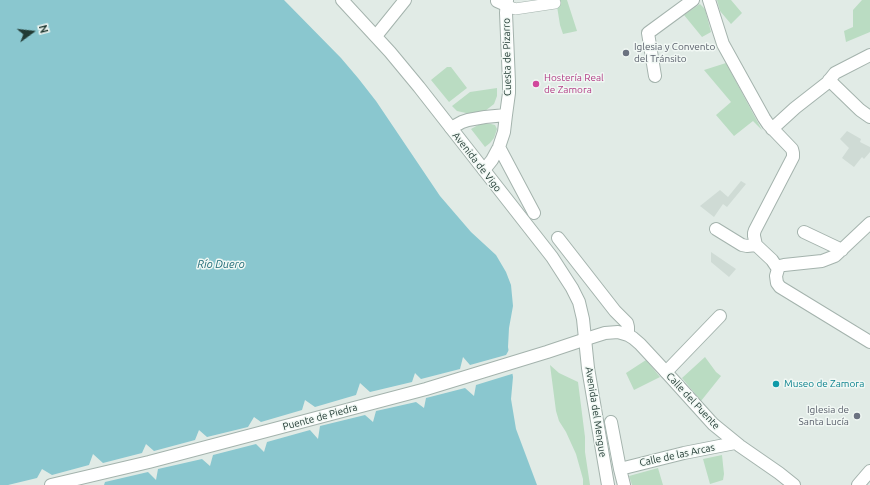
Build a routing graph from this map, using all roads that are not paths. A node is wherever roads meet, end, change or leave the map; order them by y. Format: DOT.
graph roads {
  1 [pos="342,0"];
  2 [pos="405,0"];
  3 [pos="693,0"];
  4 [pos="709,0"];
  5 [pos="503,2"];
  6 [pos="556,3"];
  7 [pos="376,36"];
  8 [pos="870,55"];
  9 [pos="655,76"];
  10 [pos="829,80"];
  11 [pos="506,115"];
  12 [pos="870,117"];
  13 [pos="451,128"];
  14 [pos="772,129"];
  15 [pos="499,147"];
  16 [pos="484,170"];
  17 [pos="534,213"];
  18 [pos="870,223"];
  19 [pos="716,229"];
  20 [pos="804,232"];
  21 [pos="558,238"];
  22 [pos="756,245"];
  23 [pos="842,250"];
  24 [pos="778,269"];
  25 [pos="720,316"];
  26 [pos="628,334"];
  27 [pos="586,339"];
  28 [pos="870,342"];
  29 [pos="666,372"];
  30 [pos="611,422"];
  31 [pos="736,443"];
  32 [pos="620,469"];
  33 [pos="870,472"];
  34 [pos="51,485"];
  35 [pos="608,485"];
  36 [pos="624,485"];
  37 [pos="794,485"];
  38 [pos="858,485"];
  1 -- 7 [label="street, Avenida de Vigo"];
  2 -- 7 [label="street"];
  3 -- 9 [label="street"];
  4 -- 14 [label="street"];
  5 -- 6 [label="lane"];
  5 -- 11 [label="street, Cuesta de Pizarro"];
  7 -- 13 [label="street, Avenida de Vigo"];
  8 -- 10 [label="street"];
  10 -- 12 [label="street"];
  10 -- 14 [label="street"];
  11 -- 13 [label="street"];
  11 -- 15 [label="street, Cuesta de Pizarro"];
  13 -- 16 [label="street, Avenida de Vigo"];
  14 -- 22 [label="street"];
  15 -- 16 [label="street, Cuesta de Pizarro"];
  15 -- 17 [label="street"];
  16 -- 27 [label="street, Avenida de Vigo"];
  18 -- 23 [label="street"];
  19 -- 22 [label="street"];
  20 -- 23 [label="street"];
  21 -- 26 [label="street, Calle del Puente"];
  22 -- 24 [label="street"];
  23 -- 24 [label="street"];
  24 -- 28 [label="street"];
  25 -- 29 [label="street"];
  26 -- 27 [label="street"];
  26 -- 29 [label="street, Calle del Puente"];
  27 -- 34 [label="street, Puente de Piedra"];
  27 -- 35 [label="street, Avenida del Mengue"];
  29 -- 31 [label="street, Calle del Puente"];
  30 -- 32 [label="street"];
  31 -- 32 [label="street, Calle de las Arcas"];
  31 -- 37 [label="street, Calle del Puente"];
  32 -- 36 [label="street"];
  33 -- 38 [label="street"];
}
